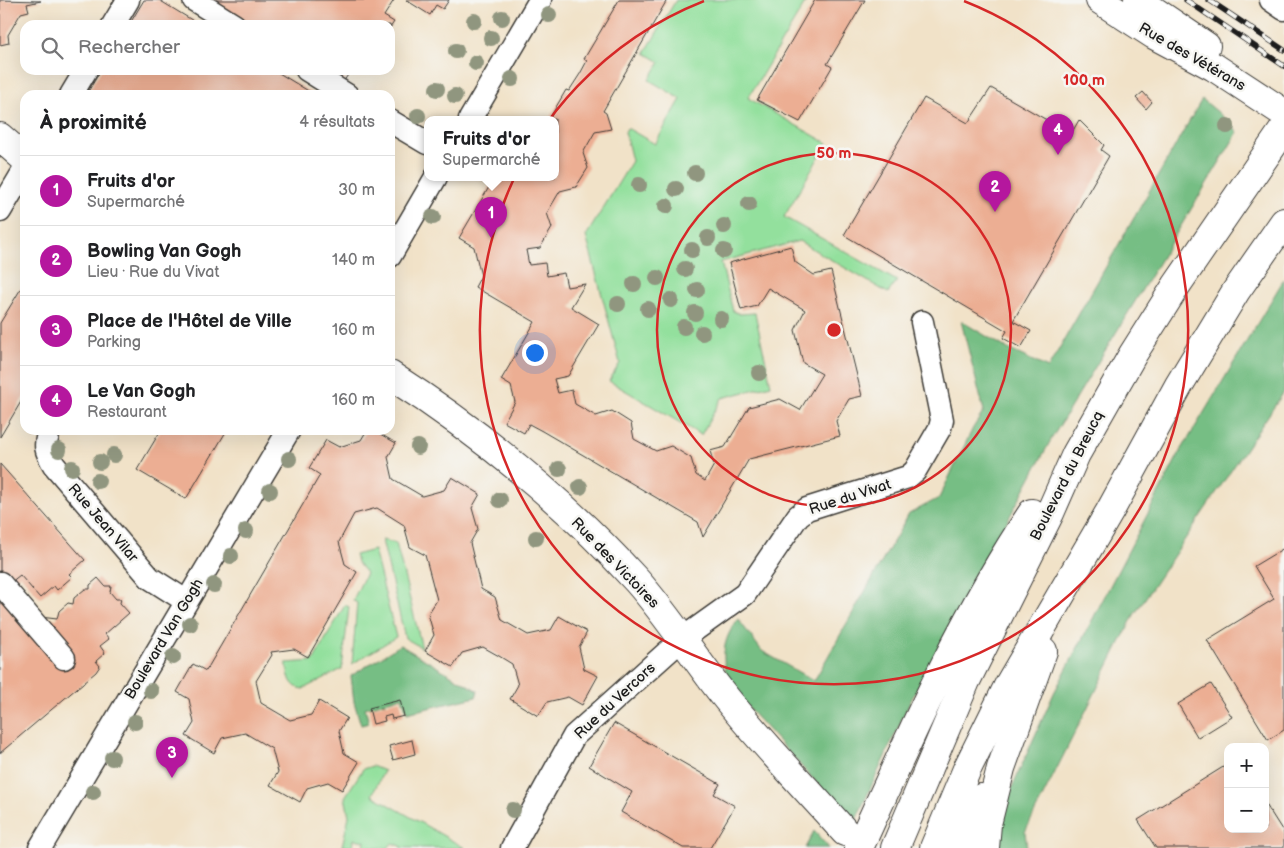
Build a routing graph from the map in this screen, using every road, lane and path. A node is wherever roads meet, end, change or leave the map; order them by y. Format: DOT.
graph roads {
  1 [pos="128,0"];
  2 [pos="194,0"];
  3 [pos="540,0"];
  4 [pos="1100,0"];
  5 [pos="1138,0"];
  6 [pos="1271,0"];
  7 [pos="1284,9"];
  8 [pos="116,20"];
  9 [pos="226,20"];
  10 [pos="83,75"];
  11 [pos="315,75"];
  12 [pos="74,90"];
  13 [pos="339,90"];
  14 [pos="1284,99"];
  15 [pos="1284,114"];
  16 [pos="472,116"];
  17 [pos="395,123"];
  18 [pos="1284,129"];
  19 [pos="0,137"];
  20 [pos="424,141"];
  21 [pos="20,155"];
  22 [pos="20,177"];
  23 [pos="434,181"];
  24 [pos="0,211"];
  25 [pos="1284,222"];
  26 [pos="395,247"];
  27 [pos="922,322"];
  28 [pos="395,378"];
  29 [pos="48,435"];
  30 [pos="285,435"];
  31 [pos="1076,454"];
  32 [pos="0,583"];
  33 [pos="1067,586"];
  34 [pos="186,601"];
  35 [pos="682,639"];
  36 [pos="64,658"];
  37 [pos="1017,720"];
  38 [pos="852,840"];
  39 [pos="40,848"];
  40 [pos="512,848"];
  41 [pos="895,848"];
  42 [pos="934,848"];
  43 [pos="961,848"];
  44 [pos="985,848"];
  1 -- 8 [label="street"];
  2 -- 9 [label="street"];
  3 -- 16 [label="street"];
  4 -- 15 [label="main road, Rue des Vétérans"];
  5 -- 14 [label="main road, Rue des Vétérans"];
  6 -- 7 [label="street"];
  10 -- 12 [label="street"];
  11 -- 13 [label="street"];
  17 -- 20 [label="street"];
  18 -- 31 [label="main road, Boulevard du Breucq"];
  19 -- 21 [label="main road"];
  22 -- 24 [label="street"];
  23 -- 26 [label="street"];
  25 -- 33 [label="main road"];
  27 -- 35 [label="street, Rue du Vivat"];
  28 -- 35 [label="main road, Rue des Victoires"];
  29 -- 34 [label="street, Rue Jean Vilar"];
  30 -- 34 [label="street, Boulevard Van Gogh"];
  31 -- 38 [label="main road"];
  31 -- 41 [label="main road, Boulevard du Breucq"];
  32 -- 36 [label="street"];
  33 -- 37 [label="main road"];
  33 -- 42 [label="main road"];
  34 -- 39 [label="street, Boulevard Van Gogh"];
  35 -- 38 [label="main road, Rue des Victoires"];
  35 -- 40 [label="street, Rue du Vercors"];
  37 -- 43 [label="main road"];
  37 -- 44 [label="main road"];
}
